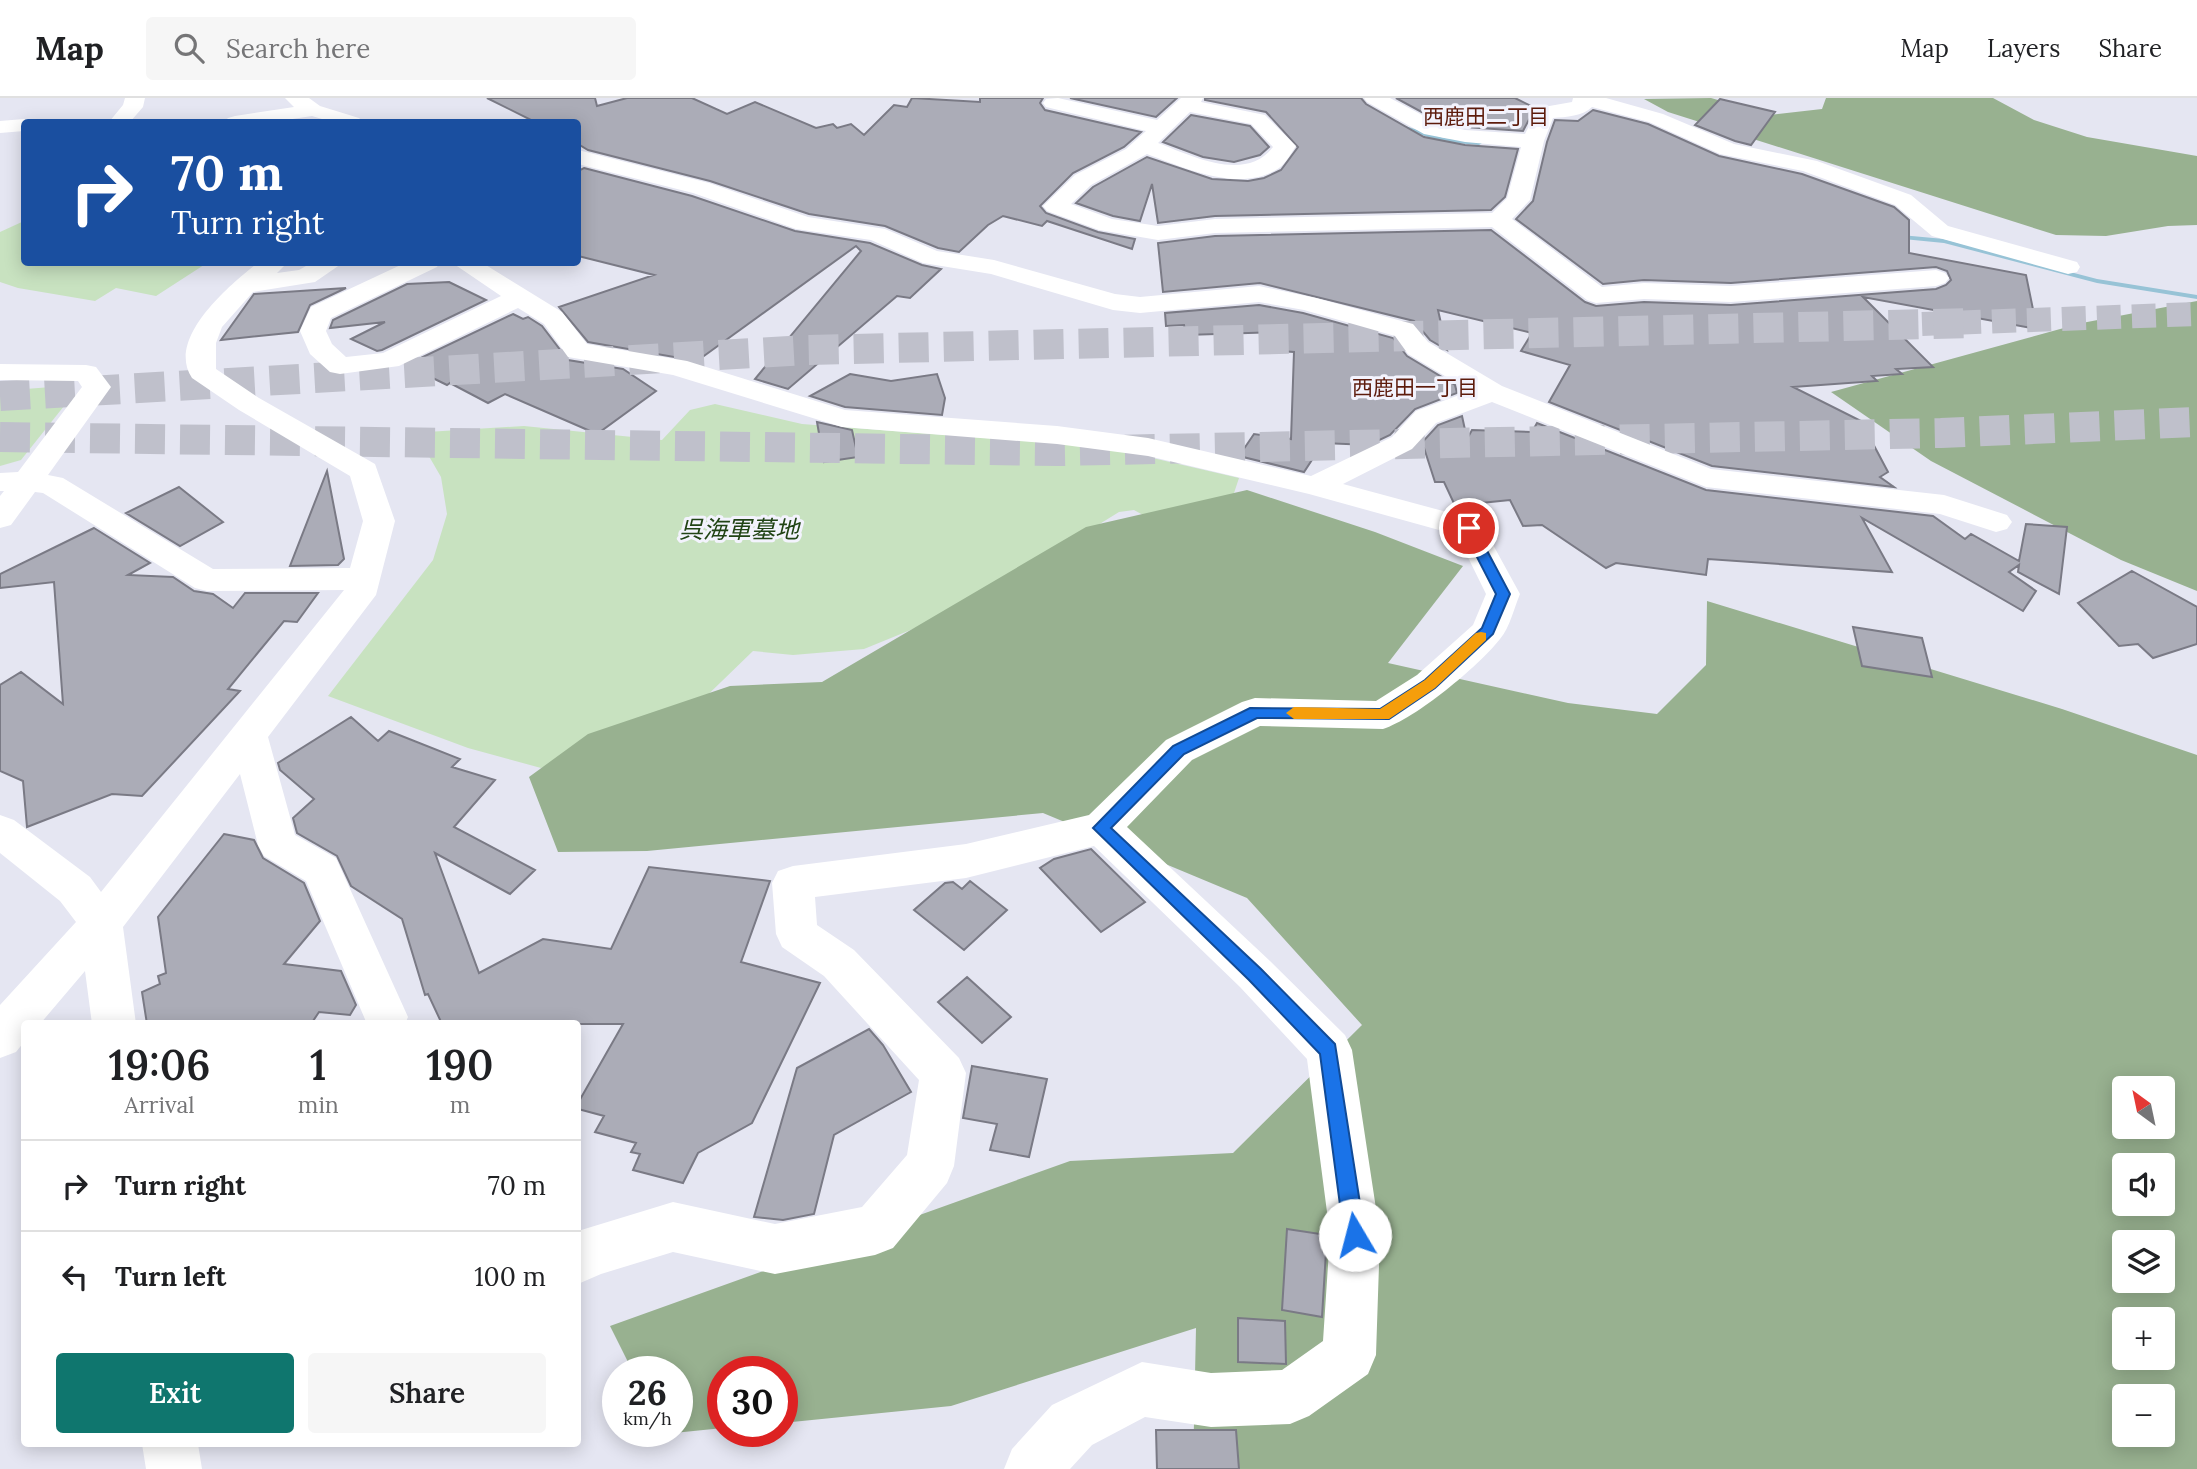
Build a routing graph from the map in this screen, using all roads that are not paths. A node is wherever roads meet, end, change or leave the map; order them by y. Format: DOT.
graph roads {
  1 [pos="135,98"];
  2 [pos="295,98"];
  3 [pos="1374,98"];
  4 [pos="1583,98"];
  5 [pos="1190,101"];
  6 [pos="1053,103"];
  7 [pos="313,110"];
  8 [pos="122,119"];
  9 [pos="254,119"];
  10 [pos="342,119"];
  11 [pos="21,125"];
  12 [pos="0,127"];
  13 [pos="1162,128"];
  14 [pos="1533,141"];
  15 [pos="1143,145"];
  16 [pos="581,158"];
  17 [pos="1498,220"];
  18 [pos="271,266"];
  19 [pos="325,266"];
  20 [pos="420,266"];
  21 [pos="469,266"];
  22 [pos="2068,267"];
  23 [pos="1936,278"];
  24 [pos="245,285"];
  25 [pos="518,298"];
  26 [pos="0,372"];
  27 [pos="1492,392"];
  28 [pos="13,482"];
  29 [pos="1314,486"];
  30 [pos="0,518"];
  31 [pos="1996,522"];
  32 [pos="363,579"];
  33 [pos="248,733"];
  34 [pos="1101,828"];
  35 [pos="8,848"];
  36 [pos="102,923"];
  37 [pos="386,1017"];
  38 [pos="114,1020"];
  39 [pos="0,1037"];
  40 [pos="581,1257"];
  41 [pos="170,1447"];
  42 [pos="174,1469"];
  43 [pos="1032,1469"];
  1 -- 8 [label="street"];
  2 -- 7 [label="street"];
  3 -- 14 [label="street"];
  4 -- 14 [label="street"];
  4 -- 22 [label="street"];
  5 -- 13 [label="street"];
  5 -- 15 [label="street"];
  6 -- 13 [label="street"];
  7 -- 9 [label="street"];
  7 -- 10 [label="street"];
  11 -- 12 [label="street"];
  13 -- 15 [label="street"];
  14 -- 17 [label="street"];
  15 -- 17 [label="street"];
  16 -- 27 [label="street"];
  17 -- 23 [label="street"];
  18 -- 24 [label="street"];
  19 -- 24 [label="street"];
  20 -- 25 [label="street"];
  21 -- 25 [label="street"];
  24 -- 32 [label="street"];
  25 -- 29 [label="street"];
  26 -- 28 [label="street"];
  27 -- 29 [label="street"];
  27 -- 31 [label="street"];
  28 -- 30 [label="street"];
  28 -- 32 [label="street"];
  29 -- 34 [label="street"];
  32 -- 33 [label="street"];
  33 -- 36 [label="street"];
  33 -- 37 [label="street"];
  34 -- 40 [label="street"];
  34 -- 43 [label="street"];
  35 -- 36 [label="street"];
  36 -- 38 [label="street"];
  36 -- 39 [label="street"];
  41 -- 42 [label="street"];
}
